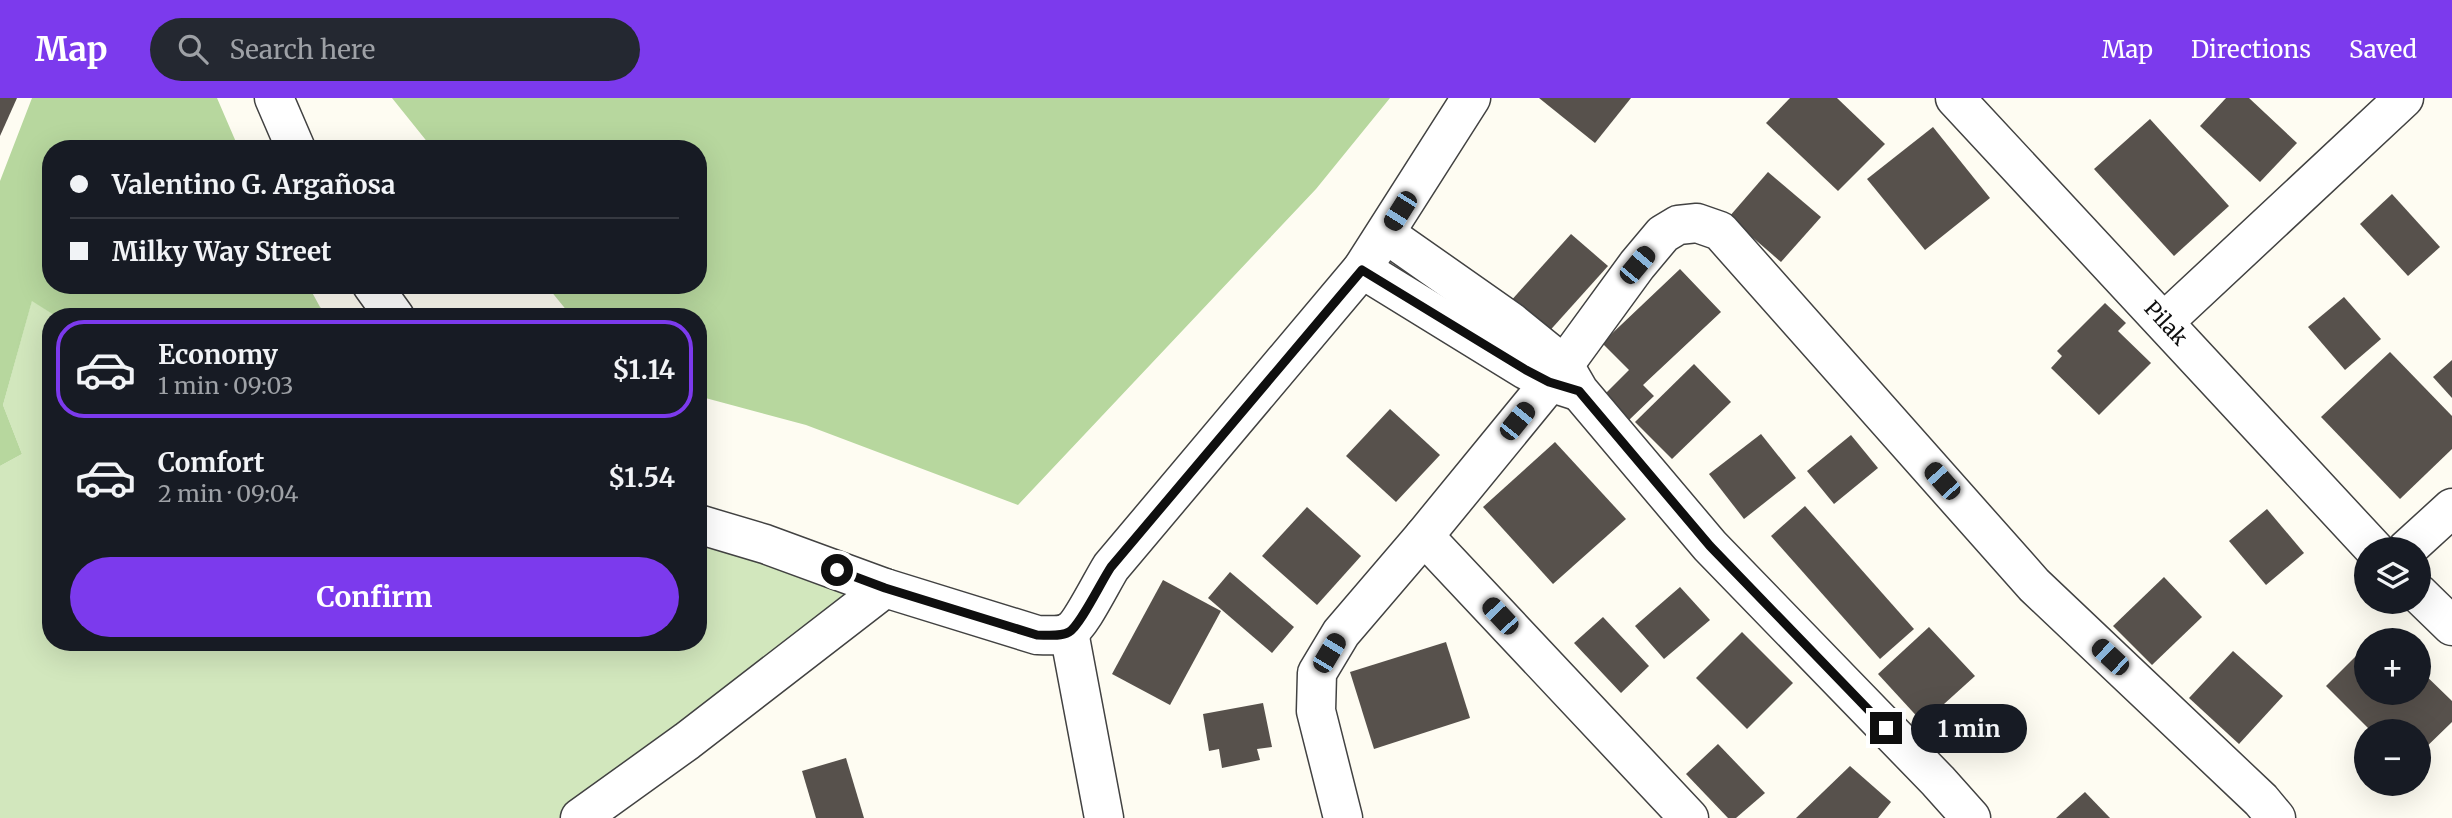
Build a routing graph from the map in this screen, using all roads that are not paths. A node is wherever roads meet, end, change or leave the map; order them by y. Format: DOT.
graph roads {
  1 [pos="274,98"];
  2 [pos="1471,98"];
  3 [pos="1955,98"];
  4 [pos="2404,98"];
  5 [pos="292,140"];
  6 [pos="1386,234"];
  7 [pos="1362,270"];
  8 [pos="2164,322"];
  9 [pos="1564,379"];
  10 [pos="2452,508"];
  11 [pos="707,527"];
  12 [pos="1424,536"];
  13 [pos="2363,537"];
  14 [pos="2420,537"];
  15 [pos="885,588"];
  16 [pos="2431,606"];
  17 [pos="2452,626"];
  18 [pos="1069,632"];
  19 [pos="580,818"];
  20 [pos="1104,818"];
  21 [pos="1343,818"];
  22 [pos="1689,818"];
  23 [pos="1970,818"];
  24 [pos="2276,818"];
  1 -- 5 [label="street"];
  2 -- 6 [label="street"];
  3 -- 8 [label="street, Pilak"];
  4 -- 8 [label="street"];
  6 -- 7 [label="street"];
  6 -- 9 [label="street"];
  7 -- 9 [label="street"];
  7 -- 18 [label="street"];
  8 -- 13 [label="street, Pilak"];
  9 -- 12 [label="street"];
  9 -- 23 [label="street"];
  9 -- 24 [label="street"];
  10 -- 14 [label="street"];
  11 -- 15 [label="street"];
  12 -- 21 [label="street"];
  12 -- 22 [label="street"];
  15 -- 18 [label="street"];
  15 -- 19 [label="street"];
  16 -- 17 [label="street"];
  18 -- 20 [label="street"];
}
